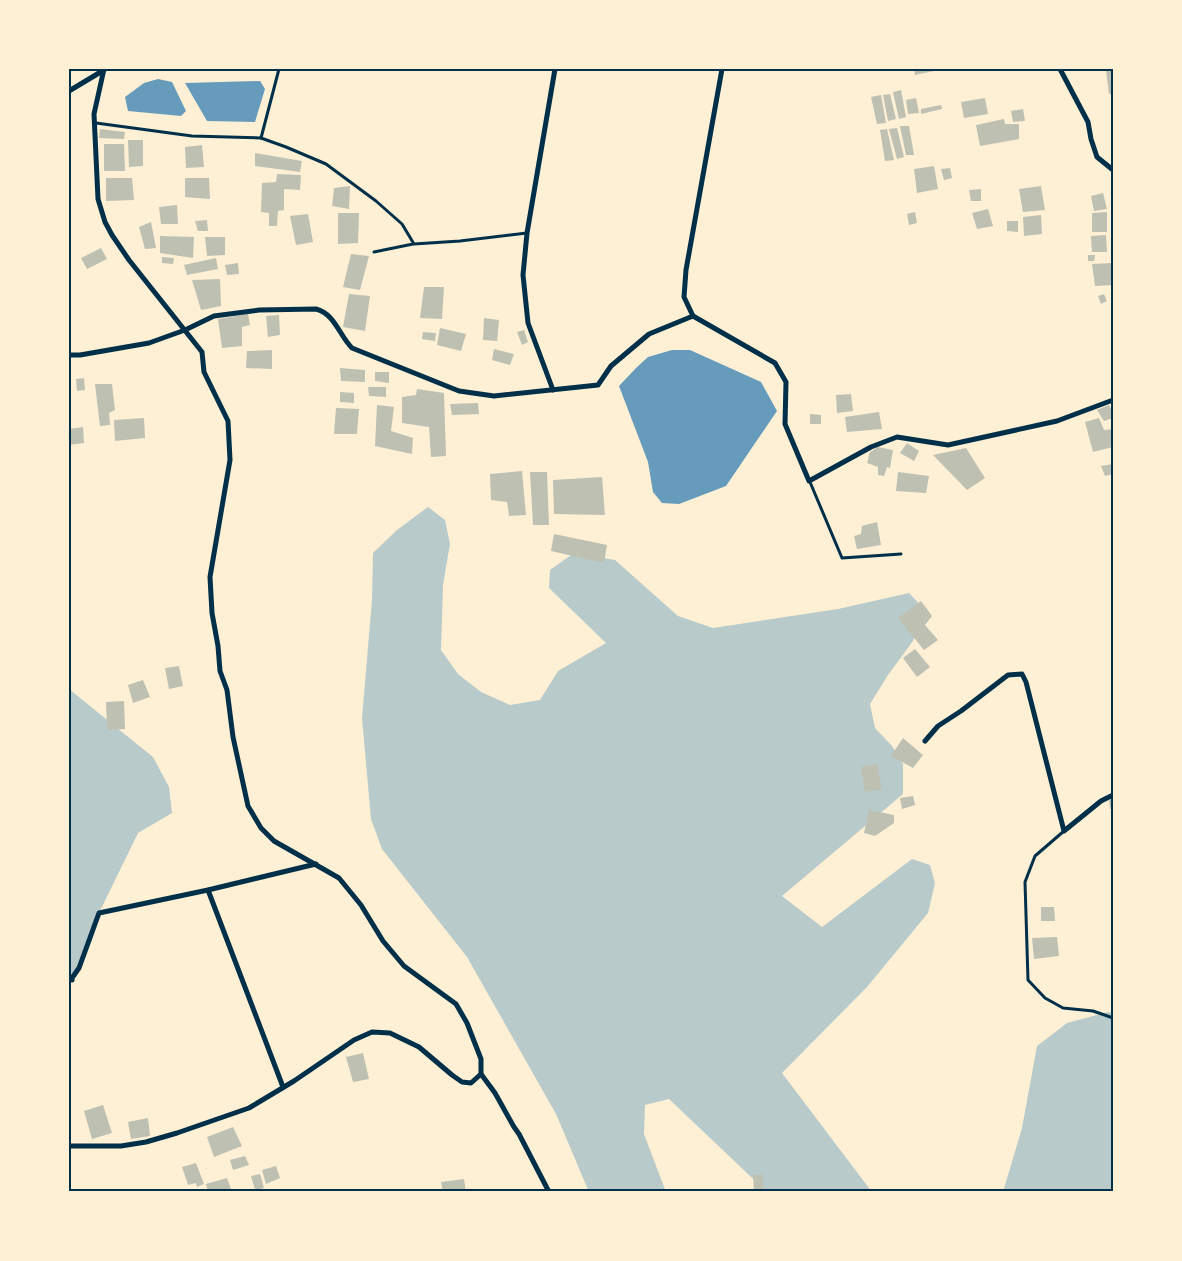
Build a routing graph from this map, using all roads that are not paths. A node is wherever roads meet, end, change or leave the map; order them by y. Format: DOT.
graph roads {
  1 [pos="279,69"];
  2 [pos="555,69"];
  3 [pos="722,69"];
  4 [pos="1060,69"];
  5 [pos="104,70"];
  6 [pos="69,91"];
  7 [pos="94,123"];
  8 [pos="261,138"];
  9 [pos="1113,170"];
  10 [pos="527,233"];
  11 [pos="414,244"];
  12 [pos="374,252"];
  13 [pos="693,316"];
  14 [pos="185,330"];
  15 [pos="69,355"];
  16 [pos="553,390"];
  17 [pos="1113,400"];
  18 [pos="810,481"];
  19 [pos="901,554"];
  20 [pos="925,741"];
  21 [pos="1113,795"];
  22 [pos="1064,831"];
  23 [pos="316,864"];
  24 [pos="208,890"];
  25 [pos="69,980"];
  26 [pos="1113,1018"];
  27 [pos="481,1074"];
  28 [pos="283,1087"];
  29 [pos="69,1146"];
  30 [pos="549,1192"];
  1 -- 8 [label="lane"];
  2 -- 10 [label="street"];
  3 -- 13 [label="street"];
  4 -- 9 [label="street"];
  5 -- 6 [label="street"];
  5 -- 7 [label="street"];
  7 -- 8 [label="lane"];
  7 -- 14 [label="street"];
  8 -- 11 [label="lane"];
  10 -- 11 [label="lane"];
  10 -- 16 [label="street"];
  11 -- 12 [label="lane"];
  13 -- 16 [label="street"];
  13 -- 18 [label="street"];
  14 -- 15 [label="street"];
  14 -- 16 [label="street"];
  14 -- 23 [label="street"];
  17 -- 18 [label="street"];
  18 -- 19 [label="lane"];
  20 -- 22 [label="street"];
  21 -- 22 [label="street"];
  22 -- 26 [label="lane"];
  23 -- 24 [label="street"];
  23 -- 27 [label="street"];
  24 -- 25 [label="street"];
  24 -- 28 [label="street"];
  27 -- 28 [label="street"];
  27 -- 30 [label="street"];
  28 -- 29 [label="street"];
}
